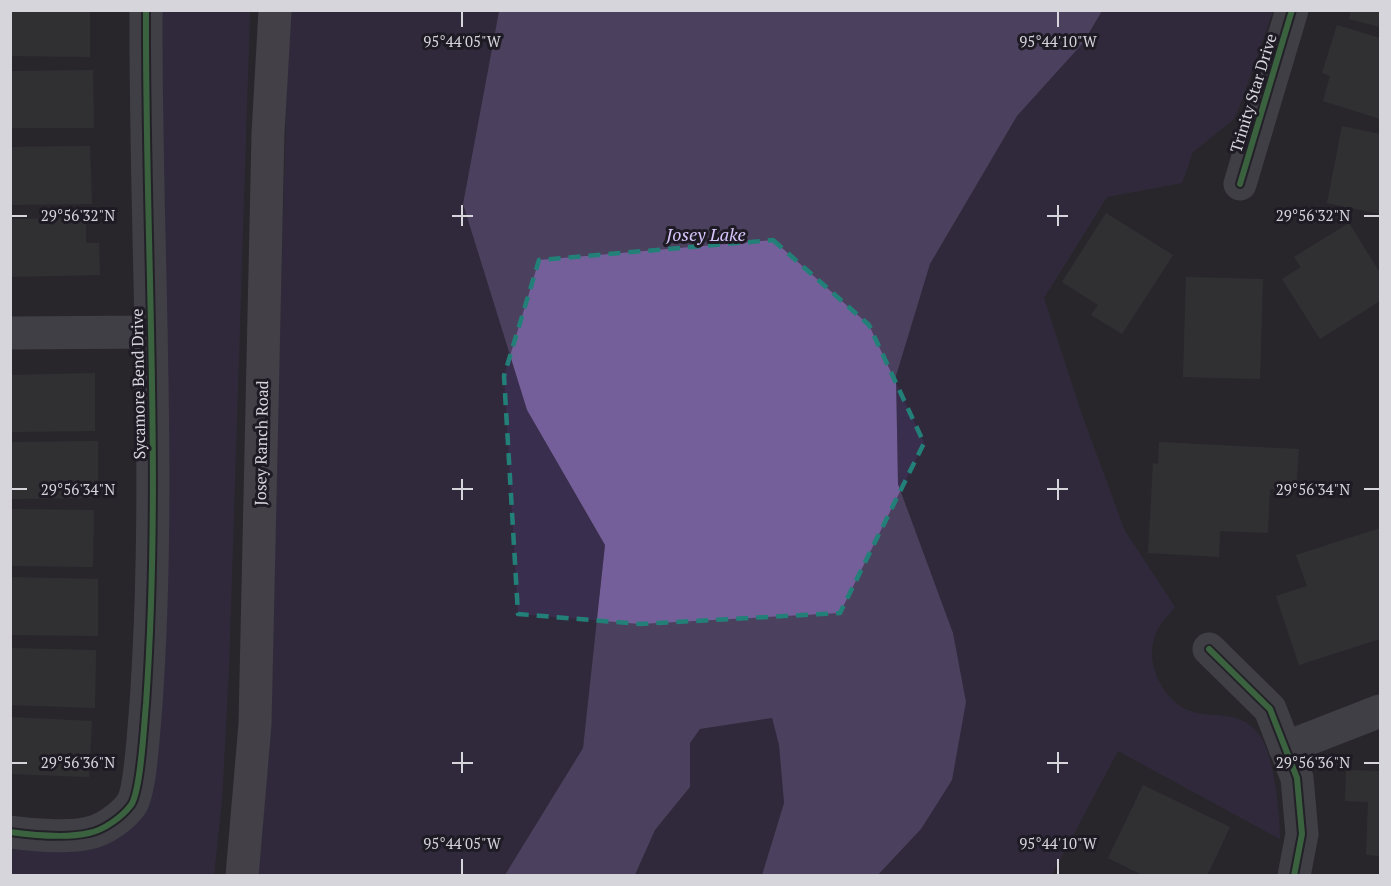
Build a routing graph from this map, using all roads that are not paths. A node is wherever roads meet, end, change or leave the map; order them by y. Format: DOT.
graph roads {
  1 [pos="146,10"];
  2 [pos="275,10"];
  3 [pos="1292,10"];
  4 [pos="1240,184"];
  5 [pos="151,332"];
  6 [pos="10,333"];
  7 [pos="1209,649"];
  8 [pos="1380,711"];
  9 [pos="1285,748"];
  10 [pos="10,832"];
  11 [pos="242,876"];
  12 [pos="1294,876"];
  1 -- 5 [label="street, Sycamore Bend Drive"];
  2 -- 11 [label="street, Josey Ranch Road"];
  3 -- 4 [label="street, Trinity Star Drive"];
  5 -- 6 [label="street"];
  5 -- 10 [label="street, Sycamore Bend Drive"];
  7 -- 9 [label="street"];
  8 -- 9 [label="street"];
  9 -- 12 [label="street"];
}
